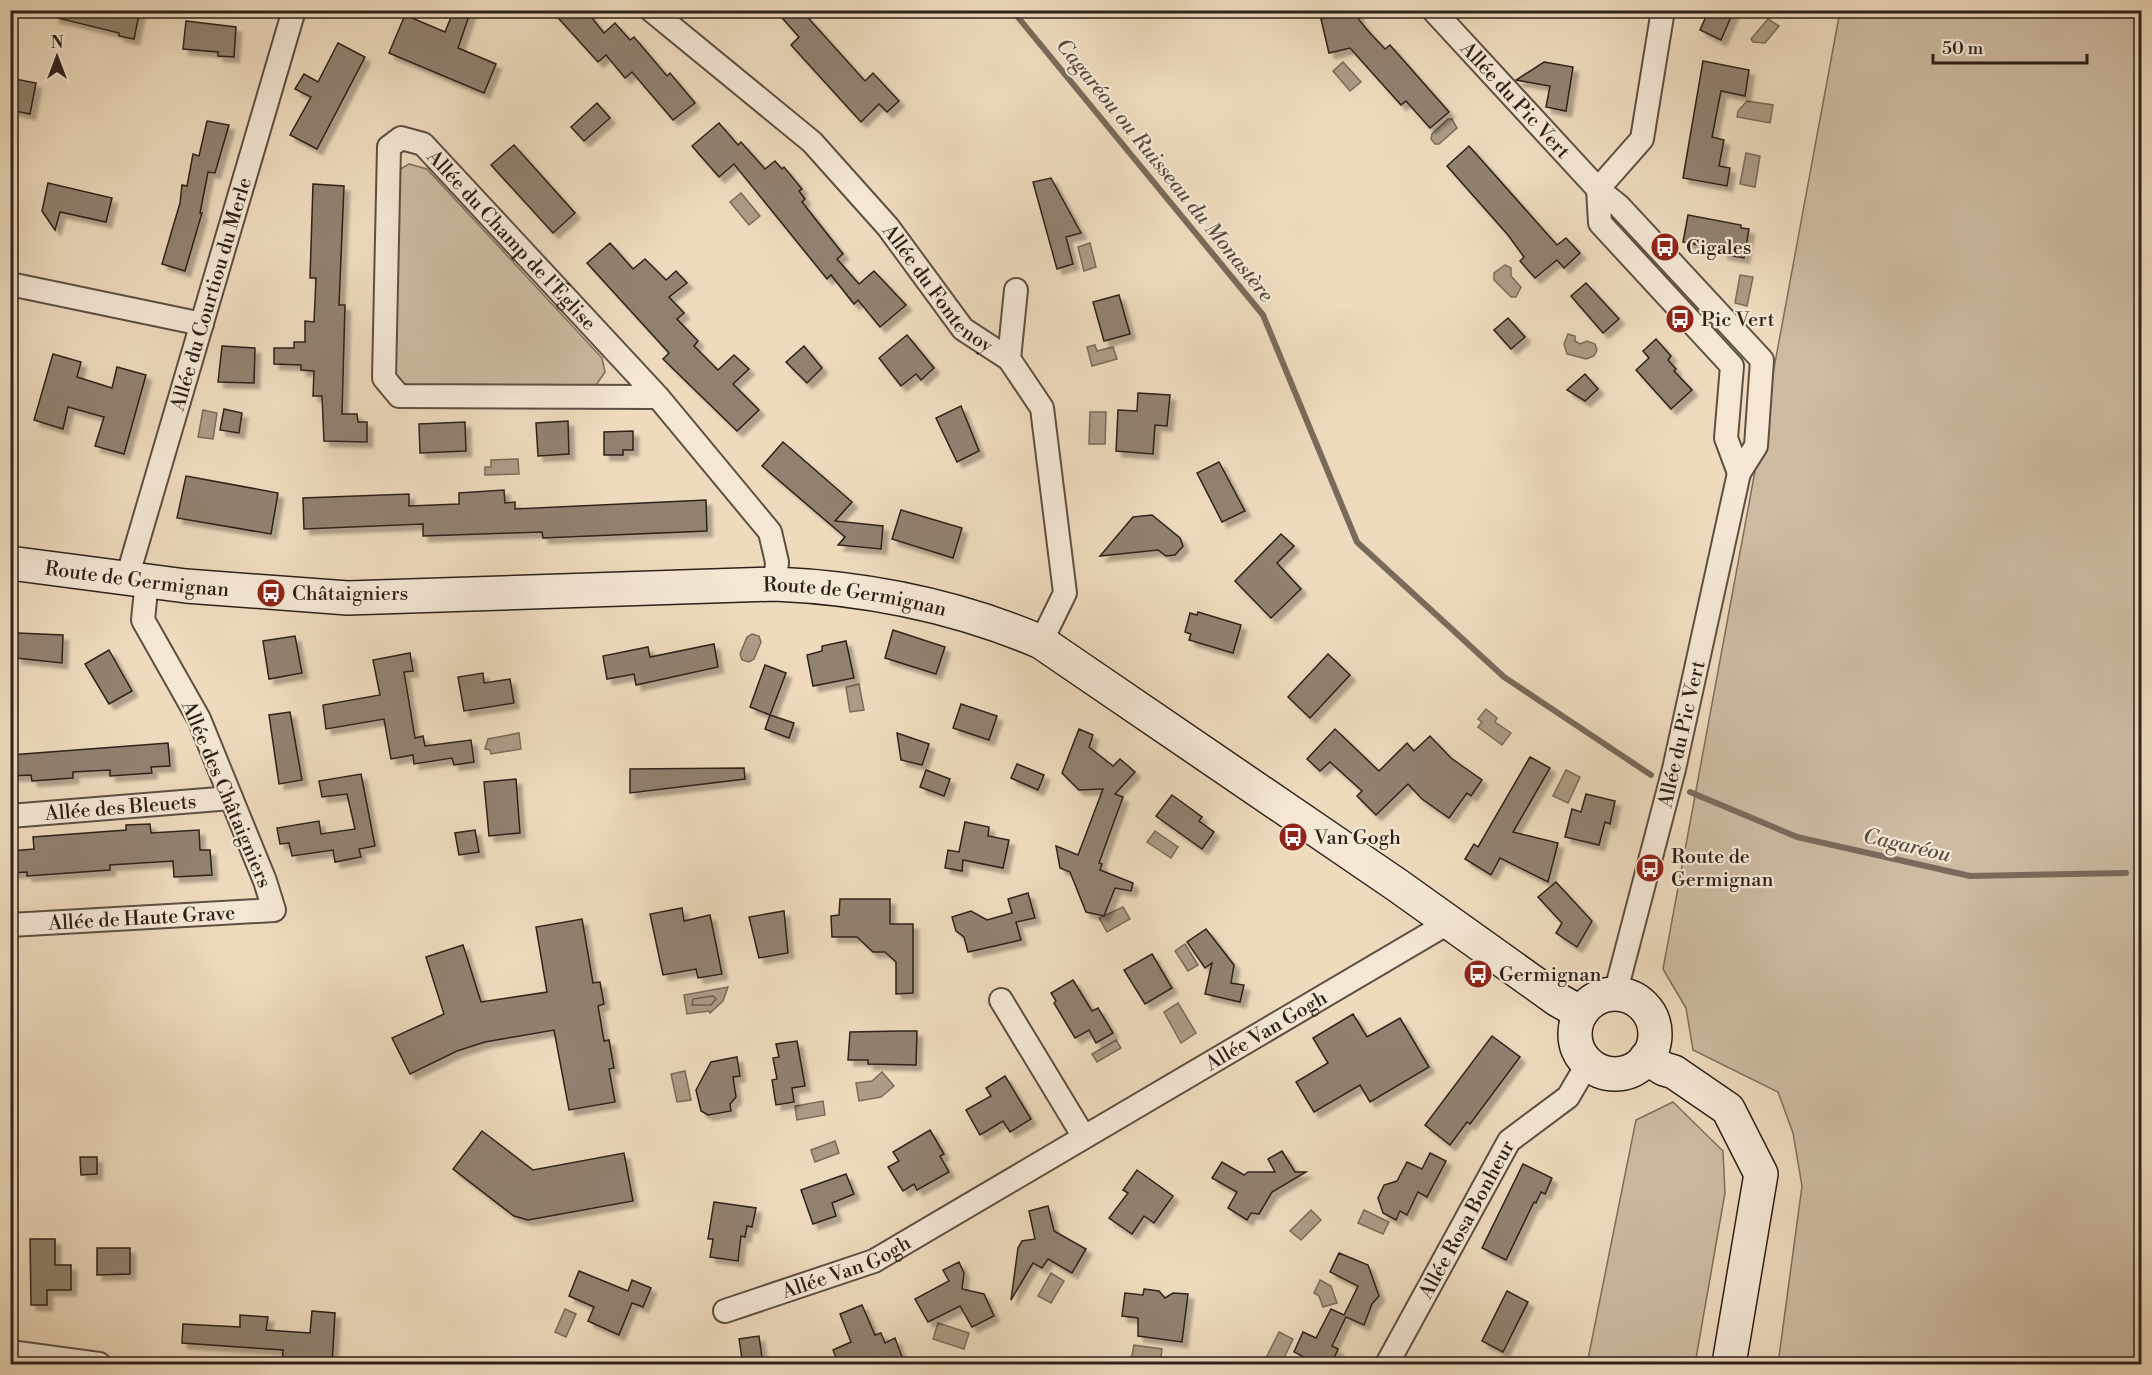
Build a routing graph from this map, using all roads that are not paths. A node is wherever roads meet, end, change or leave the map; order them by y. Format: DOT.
graph roads {
  1 [pos="294,10"];
  2 [pos="651,10"];
  3 [pos="1433,10"];
  4 [pos="1663,10"];
  5 [pos="1598,189"];
  6 [pos="10,284"];
  7 [pos="1016,290"];
  8 [pos="202,324"];
  9 [pos="1009,359"];
  10 [pos="658,397"];
  11 [pos="10,562"];
  12 [pos="137,579"];
  13 [pos="775,584"];
  14 [pos="1041,642"];
  15 [pos="231,798"];
  16 [pos="10,816"];
  17 [pos="274,910"];
  18 [pos="1448,923"];
  19 [pos="10,926"];
  20 [pos="1619,994"];
  21 [pos="1001,1000"];
  22 [pos="1581,1013"];
  23 [pos="1646,1058"];
  24 [pos="1588,1063"];
  25 [pos="1084,1137"];
  26 [pos="725,1311"];
  27 [pos="11,1353"];
  28 [pos="99,1365"];
  29 [pos="1387,1365"];
  30 [pos="1729,1365"];
  1 -- 8 [label="street, Allée du Courtiou du Merle"];
  2 -- 9 [label="street, Allée du Fontenoy"];
  3 -- 5 [label="street, Allée du Pic Vert"];
  4 -- 5 [label="street"];
  5 -- 20 [label="street, Allée du Pic Vert"];
  6 -- 8 [label="street"];
  7 -- 9 [label="street"];
  8 -- 12 [label="street, Allée du Courtiou du Merle"];
  9 -- 14 [label="street, Allée du Fontenoy"];
  10 -- 10 [label="street, Allée du Champ de l'Église"];
  10 -- 13 [label="street, Allée du Champ de l'Église"];
  11 -- 12 [label="street, Route de Germignan"];
  12 -- 13 [label="street, Route de Germignan"];
  12 -- 15 [label="street, Allée des Châtaigniers"];
  13 -- 14 [label="street, Route de Germignan"];
  14 -- 18 [label="street, Route de Germignan"];
  15 -- 16 [label="street, Allée des Bleuets"];
  15 -- 17 [label="street, Allée des Châtaigniers"];
  17 -- 19 [label="street, Allée de Haute Grave"];
  18 -- 22 [label="street, Route de Germignan"];
  18 -- 25 [label="street, Allée Van Gogh"];
  20 -- 22 [label="street"];
  20 -- 23 [label="street"];
  21 -- 25 [label="street"];
  22 -- 24 [label="street"];
  23 -- 24 [label="street"];
  23 -- 30 [label="street"];
  24 -- 29 [label="street, Allée Rosa Bonheur"];
  25 -- 26 [label="street, Allée Van Gogh"];
  27 -- 28 [label="street"];
}
